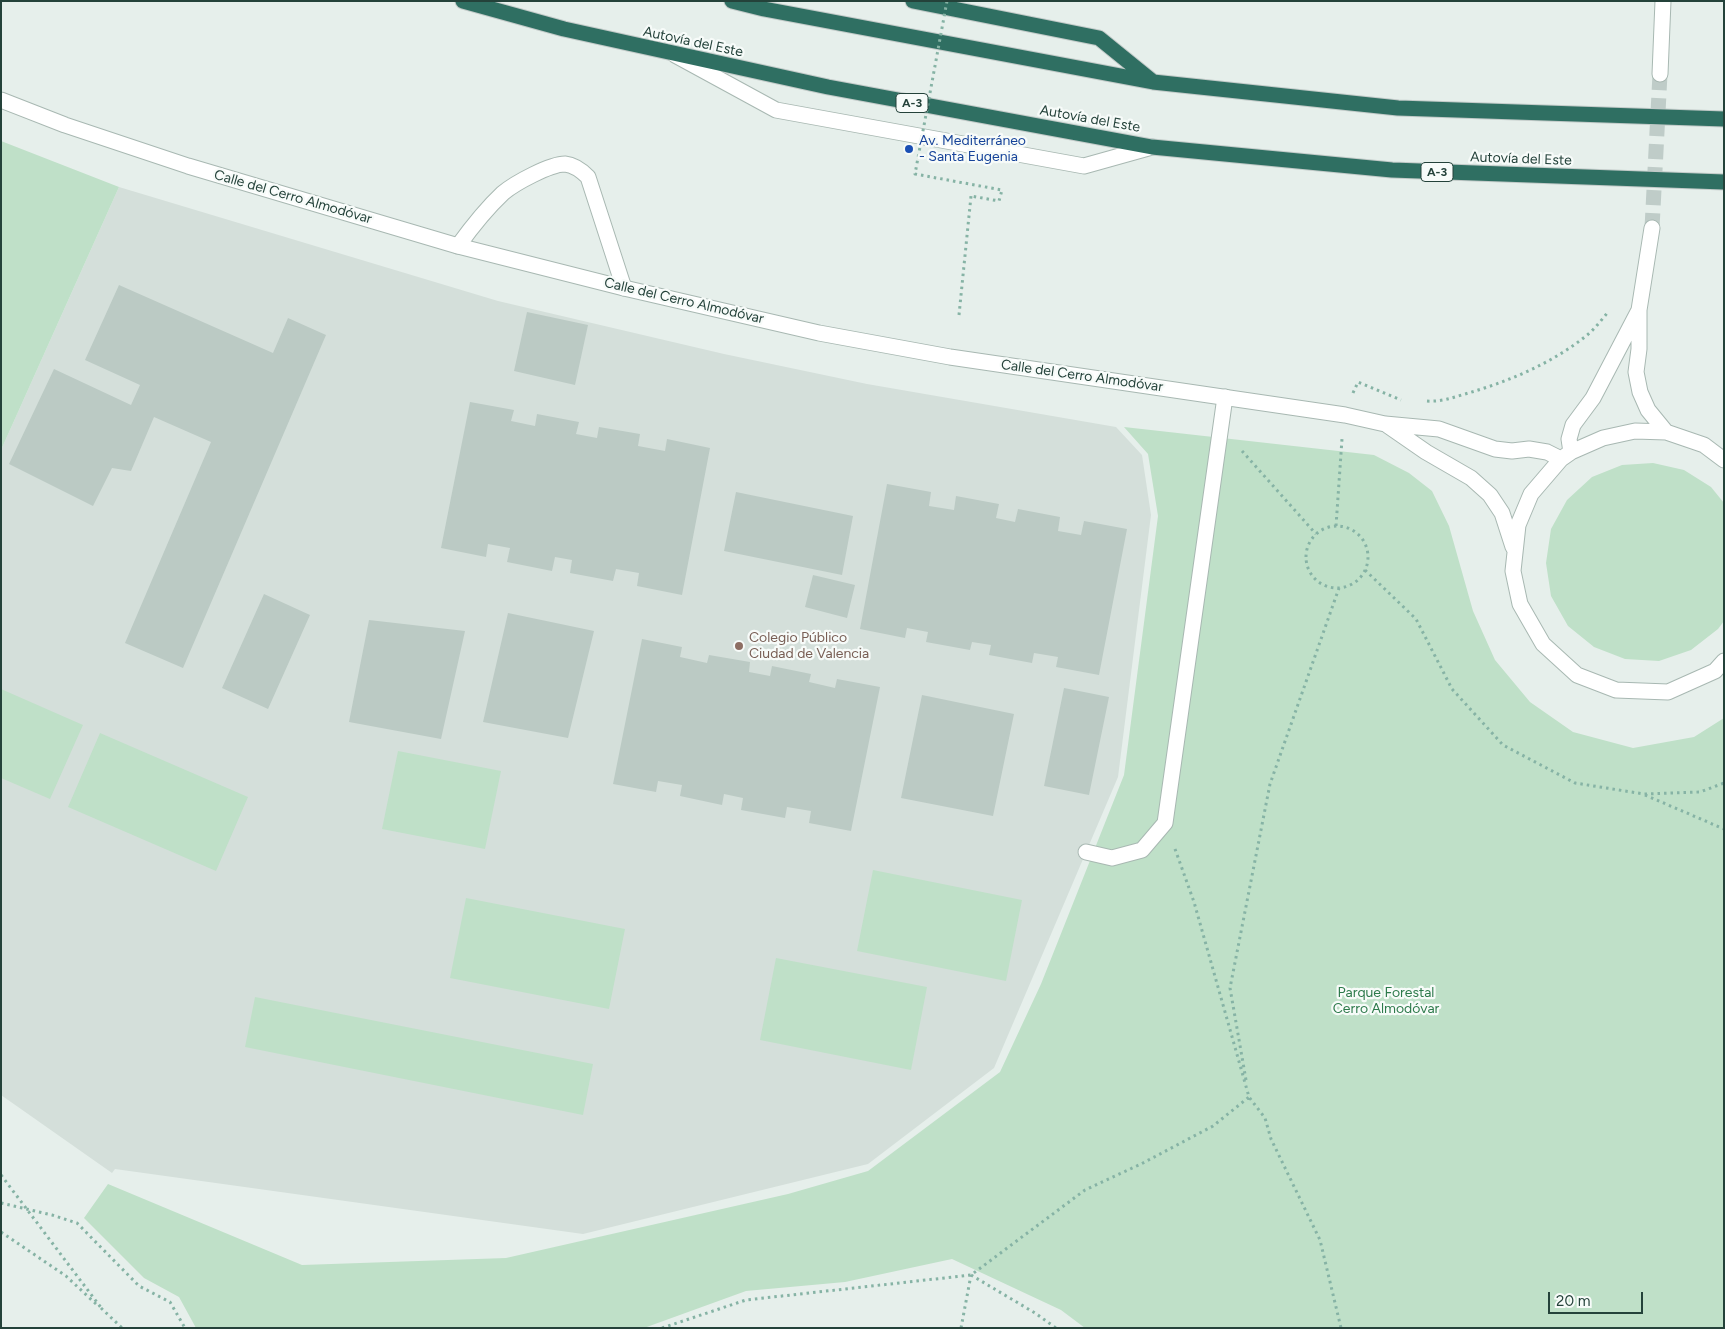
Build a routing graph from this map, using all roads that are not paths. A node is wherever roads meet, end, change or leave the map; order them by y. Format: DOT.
graph roads {
  1 [pos="463,1"];
  2 [pos="732,1"];
  3 [pos="913,1"];
  4 [pos="1663,1"];
  5 [pos="673,54"];
  6 [pos="1660,74"];
  7 [pos="1154,82"];
  8 [pos="1,100"];
  9 [pos="1724,119"];
  10 [pos="1152,147"];
  11 [pos="1724,182"];
  12 [pos="1652,228"];
  13 [pos="458,246"];
  14 [pos="624,288"];
  15 [pos="1639,310"];
  16 [pos="1225,397"];
  17 [pos="1386,424"];
  18 [pos="1666,432"];
  19 [pos="1566,456"];
  20 [pos="1724,460"];
  21 [pos="1515,553"];
  22 [pos="1724,661"];
  23 [pos="1086,852"];
  1 -- 5 [label="highway, Autovía del Este / A-3"];
  2 -- 7 [label="highway"];
  3 -- 7 [label="highway"];
  4 -- 6 [label="street"];
  5 -- 10 [label="highway, Autovía del Este / A-3"];
  5 -- 10 [label="street"];
  7 -- 9 [label="highway"];
  8 -- 13 [label="street, Calle del Cerro Almodóvar"];
  10 -- 11 [label="highway, Autovía del Este / A-3"];
  12 -- 15 [label="street"];
  13 -- 14 [label="street, Calle del Cerro Almodóvar"];
  13 -- 14 [label="street"];
  14 -- 16 [label="street, Calle del Cerro Almodóvar"];
  15 -- 18 [label="street"];
  15 -- 19 [label="street"];
  16 -- 17 [label="street, Calle del Cerro Almodóvar"];
  16 -- 23 [label="street"];
  17 -- 19 [label="street, Calle del Cerro Almodóvar"];
  17 -- 21 [label="street, Calle del Cerro Almodóvar"];
  18 -- 19 [label="street"];
  18 -- 20 [label="street"];
  19 -- 21 [label="street"];
  21 -- 22 [label="street"];
}
